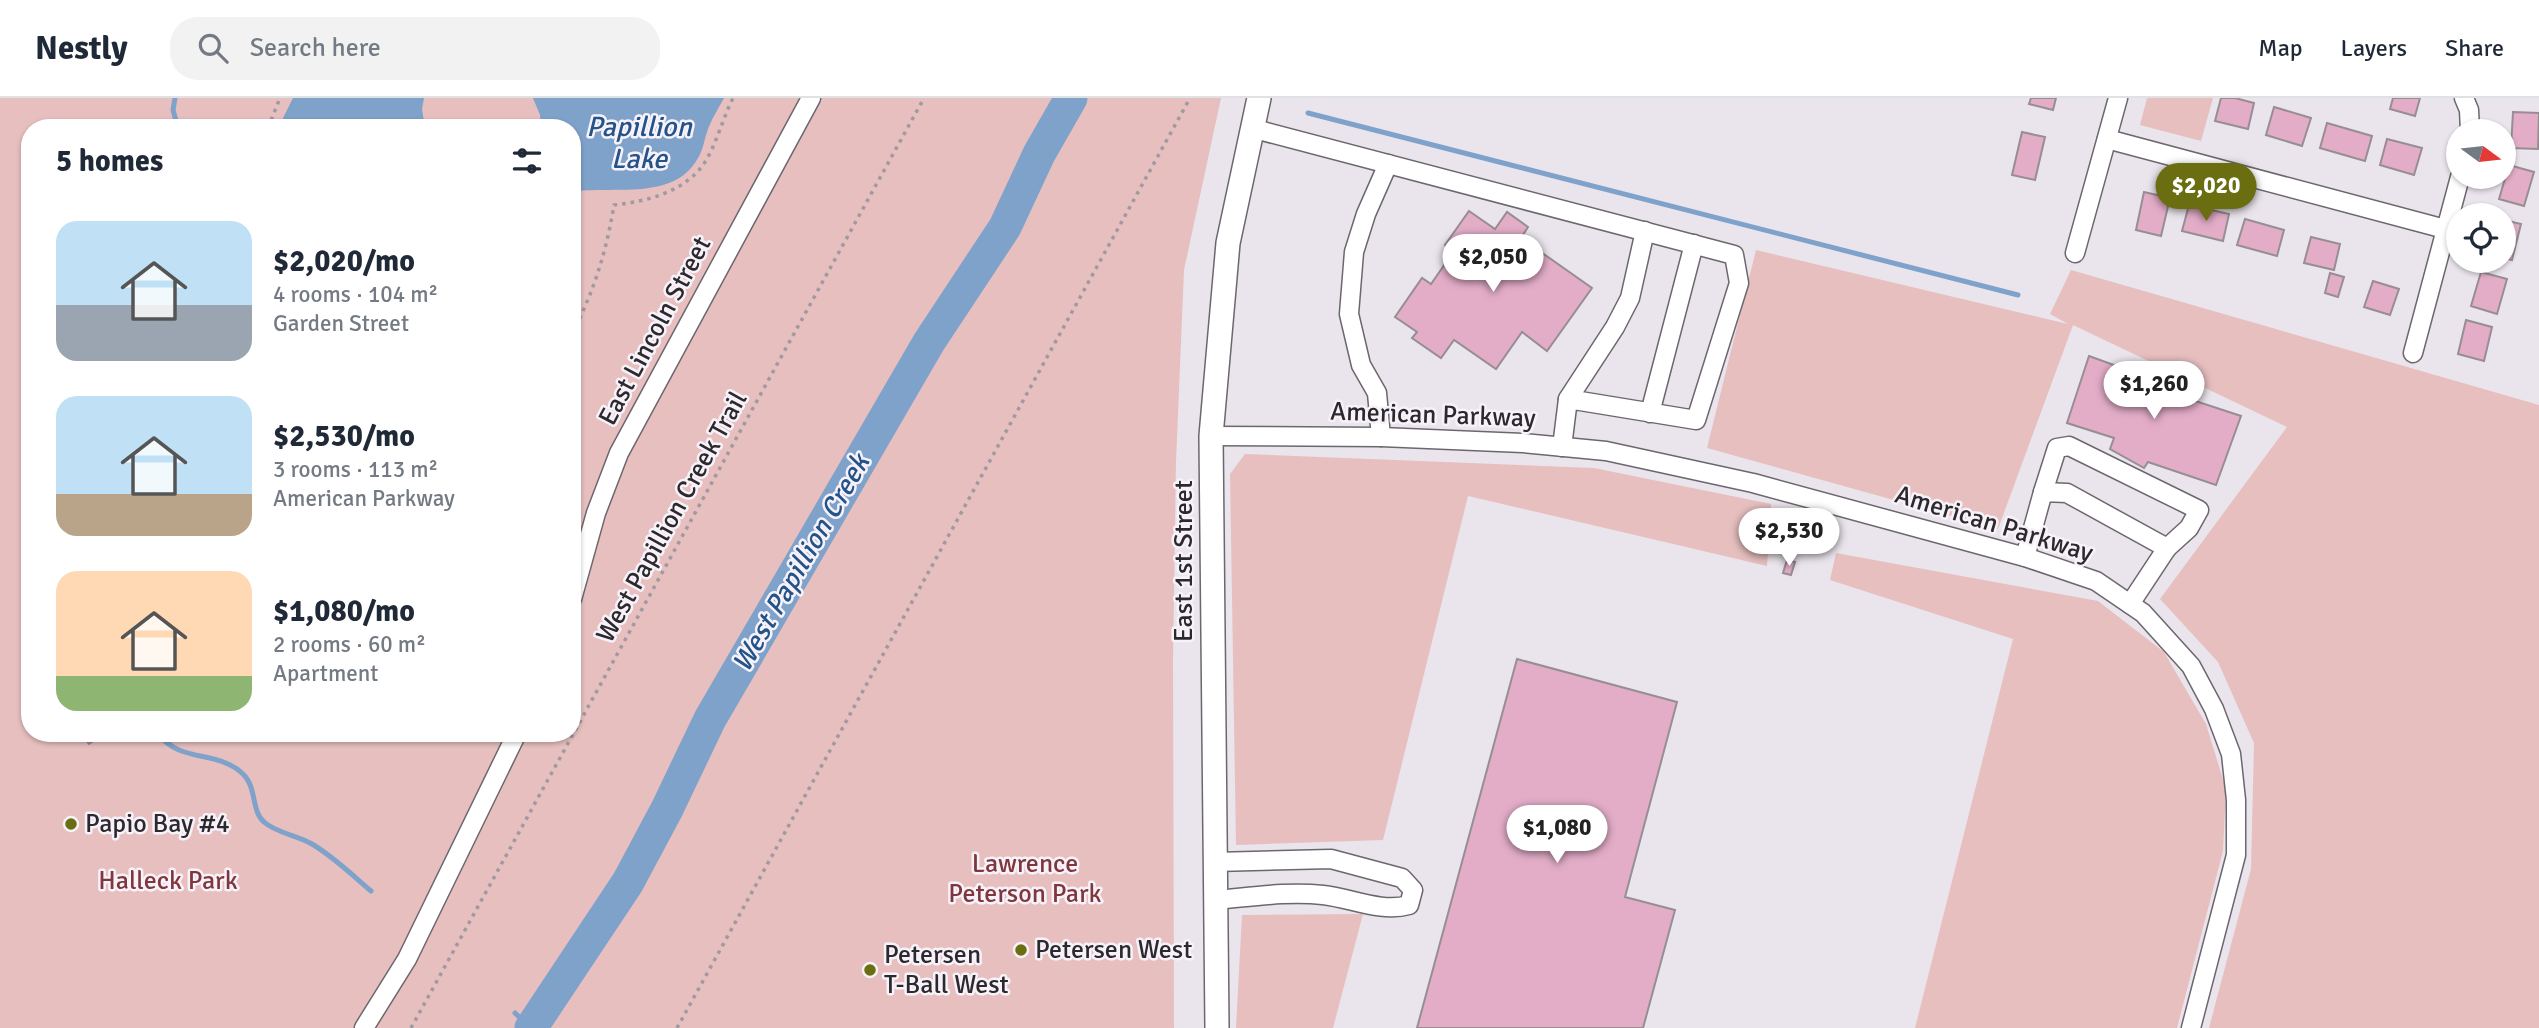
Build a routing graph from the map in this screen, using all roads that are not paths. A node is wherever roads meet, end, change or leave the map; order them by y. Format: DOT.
graph roads {
  1 [pos="811,98"];
  2 [pos="1259,98"];
  3 [pos="2118,98"];
  4 [pos="2464,98"];
  5 [pos="2469,119"];
  6 [pos="1251,128"];
  7 [pos="2107,139"];
  8 [pos="1388,164"];
  9 [pos="2457,189"];
  10 [pos="2445,229"];
  11 [pos="1645,231"];
  12 [pos="1694,244"];
  13 [pos="2075,253"];
  14 [pos="2413,353"];
  15 [pos="1568,399"];
  16 [pos="1650,413"];
  17 [pos="1211,436"];
  18 [pos="1381,437"];
  19 [pos="1562,447"];
  20 [pos="2043,492"];
  21 [pos="2167,548"];
  22 [pos="2025,556"];
  23 [pos="581,567"];
  24 [pos="2130,604"];
  25 [pos="513,742"];
  26 [pos="1215,862"];
  27 [pos="1215,901"];
  28 [pos="364,1028"];
  29 [pos="1217,1028"];
  30 [pos="2191,1028"];
  1 -- 23 [label="street, East Lincoln Street"];
  2 -- 6 [label="main road, East 1st Street"];
  3 -- 7 [label="street"];
  4 -- 5 [label="street"];
  6 -- 8 [label="street"];
  6 -- 17 [label="main road, East 1st Street"];
  7 -- 10 [label="street"];
  7 -- 13 [label="street"];
  8 -- 11 [label="street"];
  8 -- 18 [label="street"];
  9 -- 10 [label="street"];
  10 -- 14 [label="street"];
  11 -- 12 [label="street"];
  11 -- 15 [label="street"];
  12 -- 16 [label="street"];
  12 -- 16 [label="street"];
  15 -- 16 [label="street"];
  15 -- 19 [label="street"];
  17 -- 18 [label="street, American Parkway"];
  17 -- 26 [label="main road, East 1st Street"];
  18 -- 19 [label="street, American Parkway"];
  19 -- 22 [label="street, American Parkway"];
  20 -- 21 [label="street"];
  20 -- 21 [label="street"];
  20 -- 22 [label="street"];
  21 -- 24 [label="street"];
  22 -- 24 [label="street, American Parkway"];
  24 -- 30 [label="street, American Parkway"];
  25 -- 28 [label="street"];
  26 -- 27 [label="main road, East 1st Street"];
  26 -- 27 [label="street"];
  27 -- 29 [label="main road, East 1st Street"];
}
